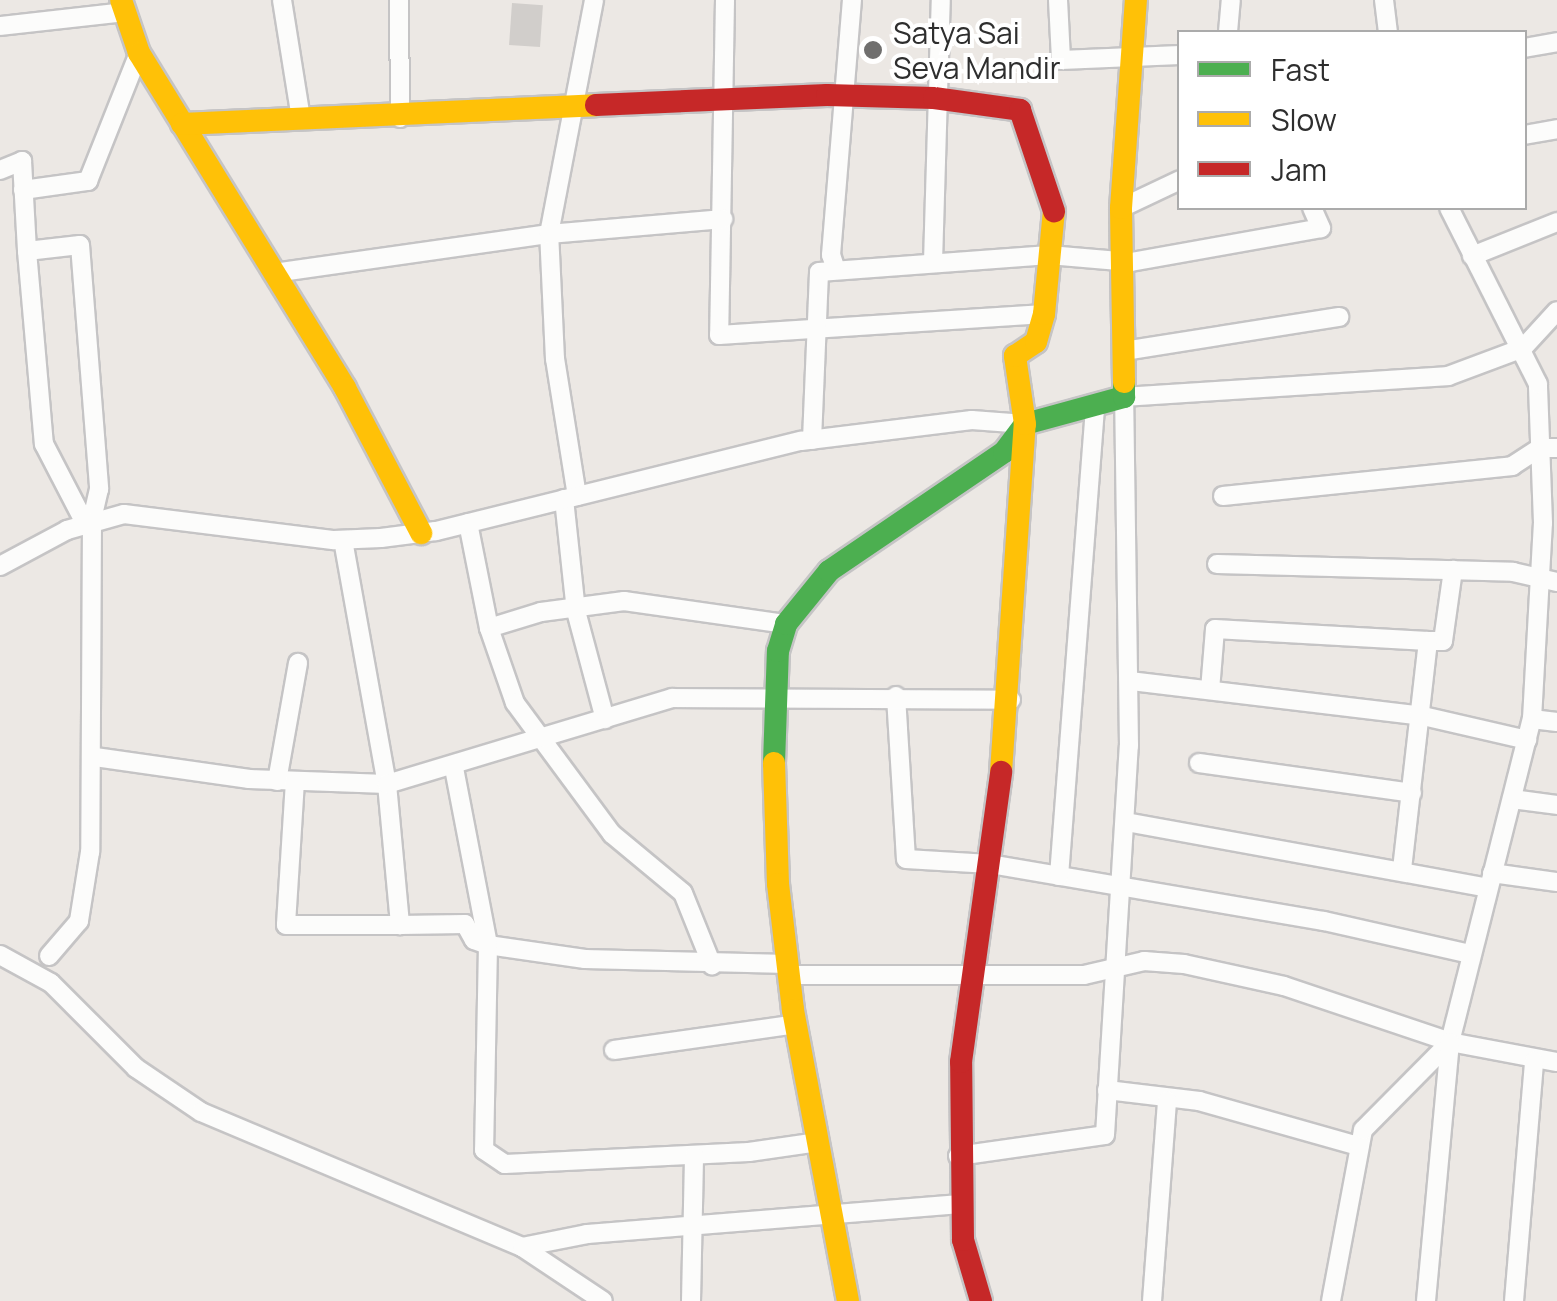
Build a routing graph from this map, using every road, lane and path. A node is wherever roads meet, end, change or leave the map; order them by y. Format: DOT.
graph roads {
  1 [pos="282,0"];
  2 [pos="421,0"];
  3 [pos="594,0"];
  4 [pos="725,0"];
  5 [pos="852,0"];
  6 [pos="942,0"];
  7 [pos="1058,0"];
  8 [pos="1136,0"];
  9 [pos="1231,0"];
  10 [pos="1384,0"];
  11 [pos="399,1"];
  12 [pos="123,6"];
  13 [pos="0,26"];
  14 [pos="1228,30"];
  15 [pos="1388,30"];
  16 [pos="1557,42"];
  17 [pos="1527,47"];
  18 [pos="138,54"];
  19 [pos="1177,55"];
  20 [pos="1128,59"];
  21 [pos="844,96"];
  22 [pos="934,98"];
  23 [pos="727,101"];
  24 [pos="577,108"];
  25 [pos="301,118"];
  26 [pos="400,118"];
  27 [pos="182,124"];
  28 [pos="1557,129"];
  29 [pos="1527,134"];
  30 [pos="0,170"];
  31 [pos="1177,181"];
  32 [pos="23,190"];
  33 [pos="1121,208"];
  34 [pos="1313,210"];
  35 [pos="1450,210"];
  36 [pos="723,219"];
  37 [pos="1557,222"];
  38 [pos="550,234"];
  39 [pos="27,251"];
  40 [pos="1049,255"];
  41 [pos="1472,256"];
  42 [pos="933,262"];
  43 [pos="1122,262"];
  44 [pos="836,270"];
  45 [pos="274,273"];
  46 [pos="1557,311"];
  47 [pos="1044,314"];
  48 [pos="1339,317"];
  49 [pos="817,330"];
  50 [pos="1523,348"];
  51 [pos="1124,351"];
  52 [pos="1124,398"];
  53 [pos="1095,404"];
  54 [pos="1024,424"];
  55 [pos="812,440"];
  56 [pos="1549,448"];
  57 [pos="1223,496"];
  58 [pos="570,498"];
  59 [pos="1550,513"];
  60 [pos="89,522"];
  61 [pos="468,523"];
  62 [pos="421,533"];
  63 [pos="344,540"];
  64 [pos="1217,564"];
  65 [pos="0,566"];
  66 [pos="1452,570"];
  67 [pos="1549,581"];
  68 [pos="576,610"];
  69 [pos="786,624"];
  70 [pos="489,628"];
  71 [pos="1428,641"];
  72 [pos="298,663"];
  73 [pos="1130,681"];
  74 [pos="1210,690"];
  75 [pos="896,696"];
  76 [pos="773,697"];
  77 [pos="1011,700"];
  78 [pos="1423,716"];
  79 [pos="1532,718"];
  80 [pos="605,719"];
  81 [pos="1557,722"];
  82 [pos="1527,740"];
  83 [pos="542,742"];
  84 [pos="94,757"];
  85 [pos="1199,764"];
  86 [pos="454,768"];
  87 [pos="286,781"];
  88 [pos="387,784"];
  89 [pos="1412,793"];
  90 [pos="1512,799"];
  91 [pos="1557,805"];
  92 [pos="1126,822"];
  93 [pos="990,864"];
  94 [pos="1402,870"];
  95 [pos="1059,876"];
  96 [pos="1490,881"];
  97 [pos="1557,882"];
  98 [pos="1121,887"];
  99 [pos="400,925"];
  100 [pos="488,945"];
  101 [pos="1471,954"];
  102 [pos="0,955"];
  103 [pos="49,956"];
  104 [pos="712,965"];
  105 [pos="788,970"];
  106 [pos="1112,971"];
  107 [pos="976,972"];
  108 [pos="796,1024"];
  109 [pos="1450,1042"];
  110 [pos="614,1050"];
  111 [pos="1534,1061"];
  112 [pos="1557,1062"];
  113 [pos="1106,1090"];
  114 [pos="1167,1100"];
  115 [pos="818,1142"];
  116 [pos="1358,1146"];
  117 [pos="694,1156"];
  118 [pos="958,1156"];
  119 [pos="960,1204"];
  120 [pos="831,1213"];
  121 [pos="695,1224"];
  122 [pos="522,1247"];
  123 [pos="603,1301"];
  124 [pos="691,1301"];
  125 [pos="848,1301"];
  126 [pos="981,1301"];
  127 [pos="1152,1301"];
  128 [pos="1331,1301"];
  129 [pos="1426,1301"];
  130 [pos="1514,1301"];
  1 -- 25 [label="street"];
  2 -- 11 [label="street"];
  3 -- 24 [label="street"];
  4 -- 23 [label="street"];
  5 -- 21 [label="street"];
  6 -- 22 [label="street"];
  7 -- 20 [label="street"];
  8 -- 20 [label="street"];
  9 -- 14 [label="street"];
  10 -- 15 [label="street"];
  11 -- 26 [label="street"];
  12 -- 13 [label="street"];
  12 -- 18 [label="street"];
  16 -- 17 [label="street"];
  18 -- 27 [label="street"];
  18 -- 32 [label="street"];
  19 -- 20 [label="street"];
  20 -- 33 [label="street"];
  21 -- 22 [label="street"];
  21 -- 23 [label="street"];
  21 -- 44 [label="street"];
  22 -- 40 [label="street"];
  22 -- 42 [label="street"];
  23 -- 24 [label="street"];
  23 -- 36 [label="street"];
  24 -- 26 [label="street"];
  24 -- 38 [label="street"];
  25 -- 26 [label="street"];
  25 -- 27 [label="street"];
  27 -- 45 [label="street"];
  28 -- 29 [label="street"];
  30 -- 32 [label="street"];
  31 -- 33 [label="street"];
  32 -- 39 [label="street"];
  33 -- 43 [label="street"];
  34 -- 43 [label="street"];
  35 -- 41 [label="street"];
  36 -- 38 [label="street"];
  36 -- 49 [label="street"];
  37 -- 41 [label="street"];
  38 -- 45 [label="street"];
  38 -- 58 [label="street"];
  39 -- 60 [label="street"];
  39 -- 60 [label="street"];
  40 -- 42 [label="street"];
  40 -- 43 [label="street"];
  40 -- 47 [label="street"];
  41 -- 50 [label="street"];
  42 -- 44 [label="street"];
  43 -- 51 [label="street"];
  44 -- 49 [label="street"];
  45 -- 62 [label="street"];
  46 -- 50 [label="street"];
  47 -- 49 [label="street"];
  47 -- 54 [label="street"];
  48 -- 51 [label="street"];
  49 -- 55 [label="street"];
  50 -- 52 [label="street"];
  50 -- 56 [label="street"];
  51 -- 52 [label="street"];
  52 -- 53 [label="street"];
  52 -- 73 [label="street"];
  53 -- 54 [label="street"];
  53 -- 95 [label="street"];
  54 -- 55 [label="street"];
  54 -- 69 [label="street"];
  54 -- 77 [label="street"];
  55 -- 58 [label="street"];
  56 -- 57 [label="street"];
  56 -- 59 [label="street"];
  58 -- 61 [label="street"];
  58 -- 68 [label="street"];
  59 -- 67 [label="street"];
  60 -- 63 [label="street"];
  60 -- 65 [label="street"];
  60 -- 84 [label="street"];
  61 -- 62 [label="street"];
  61 -- 70 [label="street"];
  62 -- 63 [label="street"];
  63 -- 88 [label="street"];
  64 -- 66 [label="street"];
  66 -- 67 [label="street"];
  66 -- 71 [label="street"];
  67 -- 79 [label="street"];
  68 -- 69 [label="street"];
  68 -- 70 [label="street"];
  68 -- 80 [label="street"];
  69 -- 76 [label="street"];
  70 -- 83 [label="street"];
  71 -- 74 [label="street"];
  71 -- 78 [label="street"];
  72 -- 87 [label="street"];
  73 -- 74 [label="street"];
  73 -- 92 [label="street"];
  74 -- 78 [label="street"];
  75 -- 76 [label="street"];
  75 -- 77 [label="street"];
  75 -- 93 [label="street"];
  76 -- 80 [label="street"];
  76 -- 105 [label="street"];
  77 -- 93 [label="street"];
  78 -- 82 [label="street"];
  78 -- 89 [label="street"];
  79 -- 81 [label="street"];
  79 -- 82 [label="street"];
  80 -- 83 [label="street"];
  82 -- 90 [label="street"];
  83 -- 86 [label="street"];
  83 -- 104 [label="street"];
  84 -- 87 [label="street"];
  84 -- 103 [label="street"];
  85 -- 89 [label="street"];
  86 -- 88 [label="street"];
  86 -- 100 [label="street"];
  87 -- 88 [label="street"];
  87 -- 99 [label="street"];
  88 -- 99 [label="street"];
  89 -- 94 [label="street"];
  90 -- 91 [label="street"];
  90 -- 96 [label="street"];
  92 -- 94 [label="street"];
  92 -- 98 [label="street"];
  93 -- 95 [label="street"];
  93 -- 107 [label="street"];
  94 -- 96 [label="street"];
  95 -- 98 [label="street"];
  96 -- 97 [label="street"];
  96 -- 101 [label="street"];
  98 -- 101 [label="street"];
  98 -- 106 [label="street"];
  99 -- 100 [label="street"];
  100 -- 104 [label="street"];
  100 -- 117 [label="street"];
  101 -- 109 [label="street"];
  102 -- 122 [label="street"];
  104 -- 105 [label="street"];
  105 -- 107 [label="street"];
  105 -- 108 [label="street"];
  106 -- 107 [label="street"];
  106 -- 109 [label="street"];
  106 -- 113 [label="street"];
  107 -- 118 [label="street"];
  108 -- 110 [label="street"];
  108 -- 115 [label="street"];
  109 -- 111 [label="street"];
  109 -- 116 [label="street"];
  109 -- 129 [label="street"];
  111 -- 112 [label="street"];
  111 -- 130 [label="street"];
  113 -- 114 [label="street"];
  113 -- 118 [label="street"];
  114 -- 116 [label="street"];
  114 -- 127 [label="street"];
  115 -- 117 [label="street"];
  115 -- 120 [label="street"];
  116 -- 128 [label="street"];
  117 -- 121 [label="street"];
  118 -- 119 [label="street"];
  119 -- 120 [label="street"];
  119 -- 126 [label="street"];
  120 -- 121 [label="street"];
  120 -- 125 [label="street"];
  121 -- 122 [label="street"];
  121 -- 124 [label="street"];
  122 -- 123 [label="street"];
}
